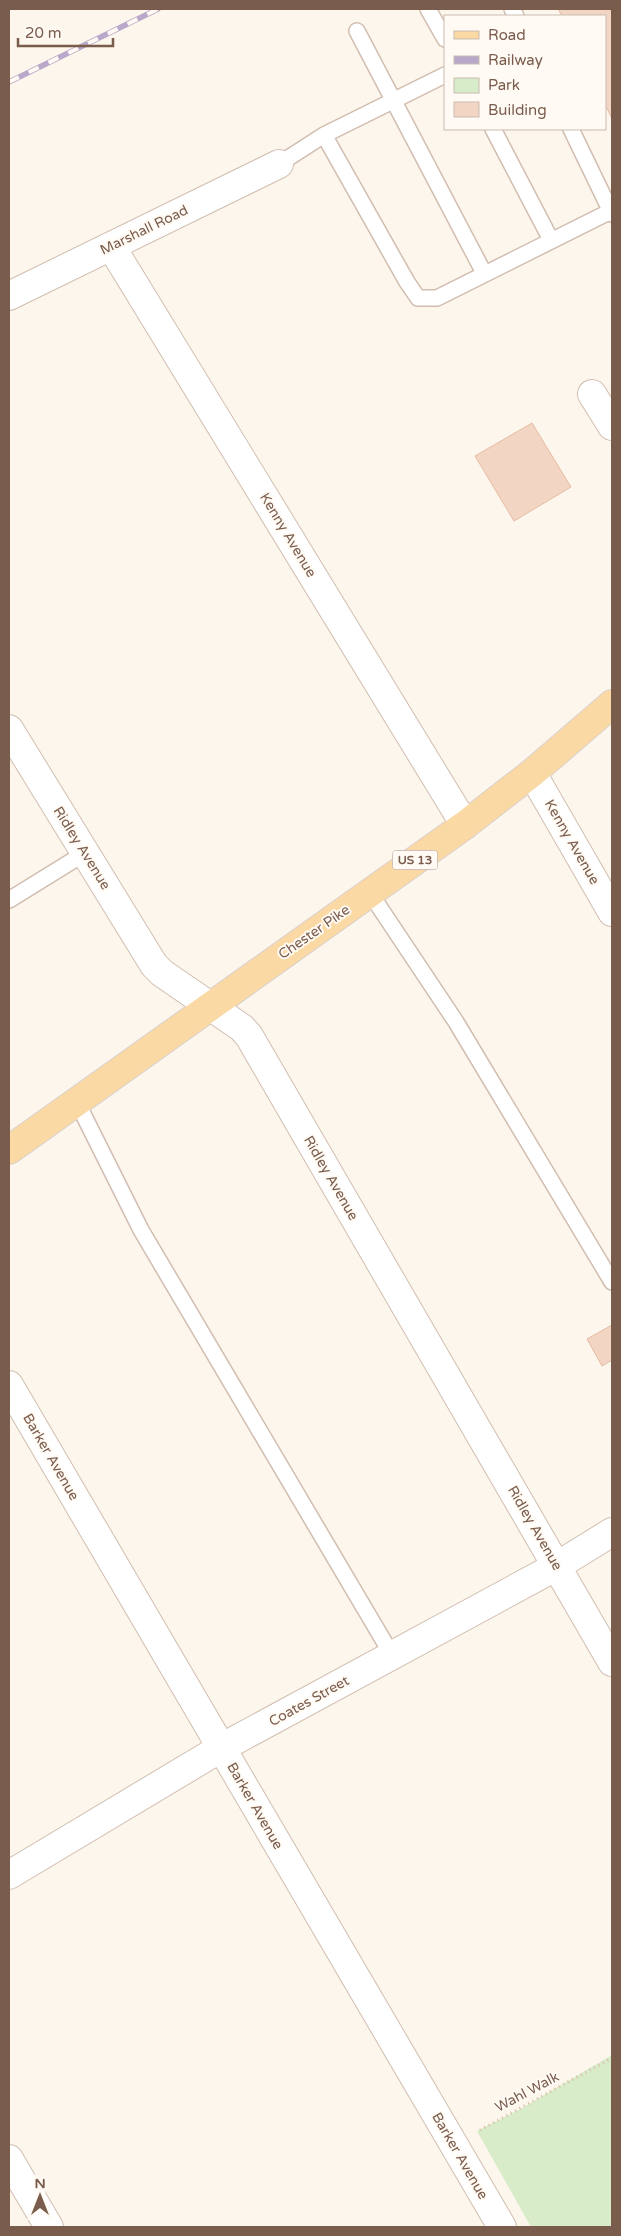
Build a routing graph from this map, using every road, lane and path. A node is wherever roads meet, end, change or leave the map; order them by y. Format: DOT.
graph roads {
  1 [pos="428,9"];
  2 [pos="357,32"];
  3 [pos="444,37"];
  4 [pos="444,75"];
  5 [pos="394,100"];
  6 [pos="494,130"];
  7 [pos="571,130"];
  8 [pos="324,135"];
  9 [pos="279,164"];
  10 [pos="612,212"];
  11 [pos="551,240"];
  12 [pos="111,246"];
  13 [pos="484,273"];
  14 [pos="9,296"];
  15 [pos="592,394"];
  16 [pos="612,426"];
  17 [pos="612,704"];
  18 [pos="9,729"];
  19 [pos="532,773"];
  20 [pos="464,825"];
  21 [pos="85,853"];
  22 [pos="370,893"];
  23 [pos="9,900"];
  24 [pos="612,912"];
  25 [pos="210,1006"];
  26 [pos="77,1102"];
  27 [pos="9,1150"];
  28 [pos="612,1282"];
  29 [pos="9,1385"];
  30 [pos="612,1532"];
  31 [pos="557,1566"];
  32 [pos="392,1655"];
  33 [pos="612,1662"];
  34 [pos="221,1748"];
  35 [pos="9,1875"];
  36 [pos="612,2058"];
  37 [pos="453,2144"];
  38 [pos="9,2159"];
  39 [pos="49,2227"];
  40 [pos="502,2227"];
  1 -- 3 [label="lane"];
  2 -- 5 [label="lane"];
  4 -- 5 [label="lane"];
  5 -- 8 [label="lane"];
  5 -- 13 [label="lane"];
  6 -- 11 [label="lane"];
  7 -- 10 [label="lane"];
  8 -- 9 [label="lane"];
  8 -- 13 [label="lane"];
  9 -- 12 [label="street, Marshall Road"];
  10 -- 11 [label="lane"];
  11 -- 13 [label="lane"];
  12 -- 14 [label="street, Marshall Road"];
  12 -- 20 [label="street, Kenny Avenue"];
  15 -- 16 [label="street"];
  17 -- 19 [label="main road, Chester Pike / US 13"];
  18 -- 21 [label="street, Ridley Avenue"];
  19 -- 20 [label="main road, Chester Pike / US 13"];
  19 -- 24 [label="street, Kenny Avenue"];
  20 -- 22 [label="main road, Chester Pike / US 13"];
  21 -- 23 [label="lane"];
  21 -- 25 [label="street, Ridley Avenue"];
  22 -- 25 [label="main road, Chester Pike / US 13"];
  22 -- 28 [label="lane"];
  25 -- 26 [label="main road, Chester Pike / US 13"];
  25 -- 31 [label="street, Ridley Avenue"];
  26 -- 27 [label="main road, Chester Pike / US 13"];
  26 -- 32 [label="lane"];
  29 -- 34 [label="street, Barker Avenue"];
  30 -- 31 [label="street, Coates Street"];
  31 -- 32 [label="street, Coates Street"];
  31 -- 33 [label="street, Ridley Avenue"];
  32 -- 34 [label="street, Coates Street"];
  34 -- 35 [label="street, Coates Street"];
  34 -- 37 [label="street, Barker Avenue"];
  36 -- 37 [label="path, Wahl Walk"];
  37 -- 40 [label="street, Barker Avenue"];
  38 -- 39 [label="street"];
}
